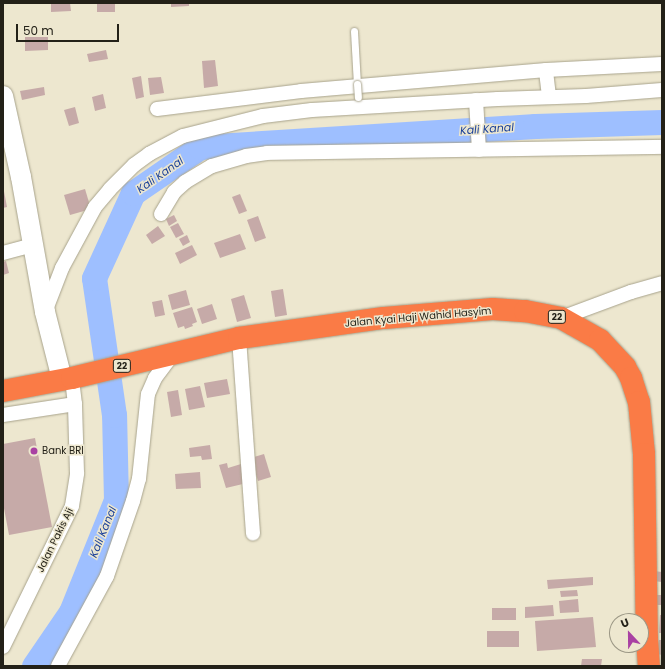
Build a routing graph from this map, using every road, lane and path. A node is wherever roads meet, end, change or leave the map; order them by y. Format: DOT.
graph roads {
  1 [pos="354,31"];
  2 [pos="662,64"];
  3 [pos="546,70"];
  4 [pos="662,90"];
  5 [pos="3,96"];
  6 [pos="549,96"];
  7 [pos="476,100"];
  8 [pos="359,102"];
  9 [pos="157,109"];
  10 [pos="662,147"];
  11 [pos="479,150"];
  12 [pos="161,214"];
  13 [pos="32,244"];
  14 [pos="3,253"];
  15 [pos="662,283"];
  16 [pos="45,312"];
  17 [pos="561,318"];
  18 [pos="239,338"];
  19 [pos="166,356"];
  20 [pos="73,377"];
  21 [pos="3,391"];
  22 [pos="75,404"];
  23 [pos="3,415"];
  24 [pos="253,534"];
  25 [pos="3,647"];
  26 [pos="58,666"];
  27 [pos="649,666"];
  1 -- 8 [label="lane, bridge"];
  2 -- 3 [label="street"];
  3 -- 6 [label="street"];
  3 -- 9 [label="street"];
  4 -- 6 [label="street"];
  5 -- 13 [label="main road"];
  6 -- 7 [label="street"];
  7 -- 8 [label="street"];
  7 -- 11 [label="street"];
  8 -- 16 [label="street"];
  10 -- 11 [label="street"];
  11 -- 12 [label="street"];
  13 -- 14 [label="street"];
  13 -- 16 [label="main road"];
  15 -- 17 [label="street"];
  16 -- 20 [label="main road"];
  17 -- 18 [label="highway, Jalan Kyai Haji Wahid Hasyim / 22"];
  17 -- 27 [label="highway, Jalan Kyai Haji Wahid Hasyim / 22"];
  18 -- 19 [label="highway, Jalan Kyai Haji Wahid Hasyim / 22"];
  18 -- 24 [label="street"];
  19 -- 20 [label="highway, 22"];
  19 -- 26 [label="street"];
  20 -- 21 [label="highway, 22"];
  20 -- 22 [label="street, Jalan Pakis Aji"];
  22 -- 23 [label="street"];
  22 -- 25 [label="street, Jalan Pakis Aji"];
}
